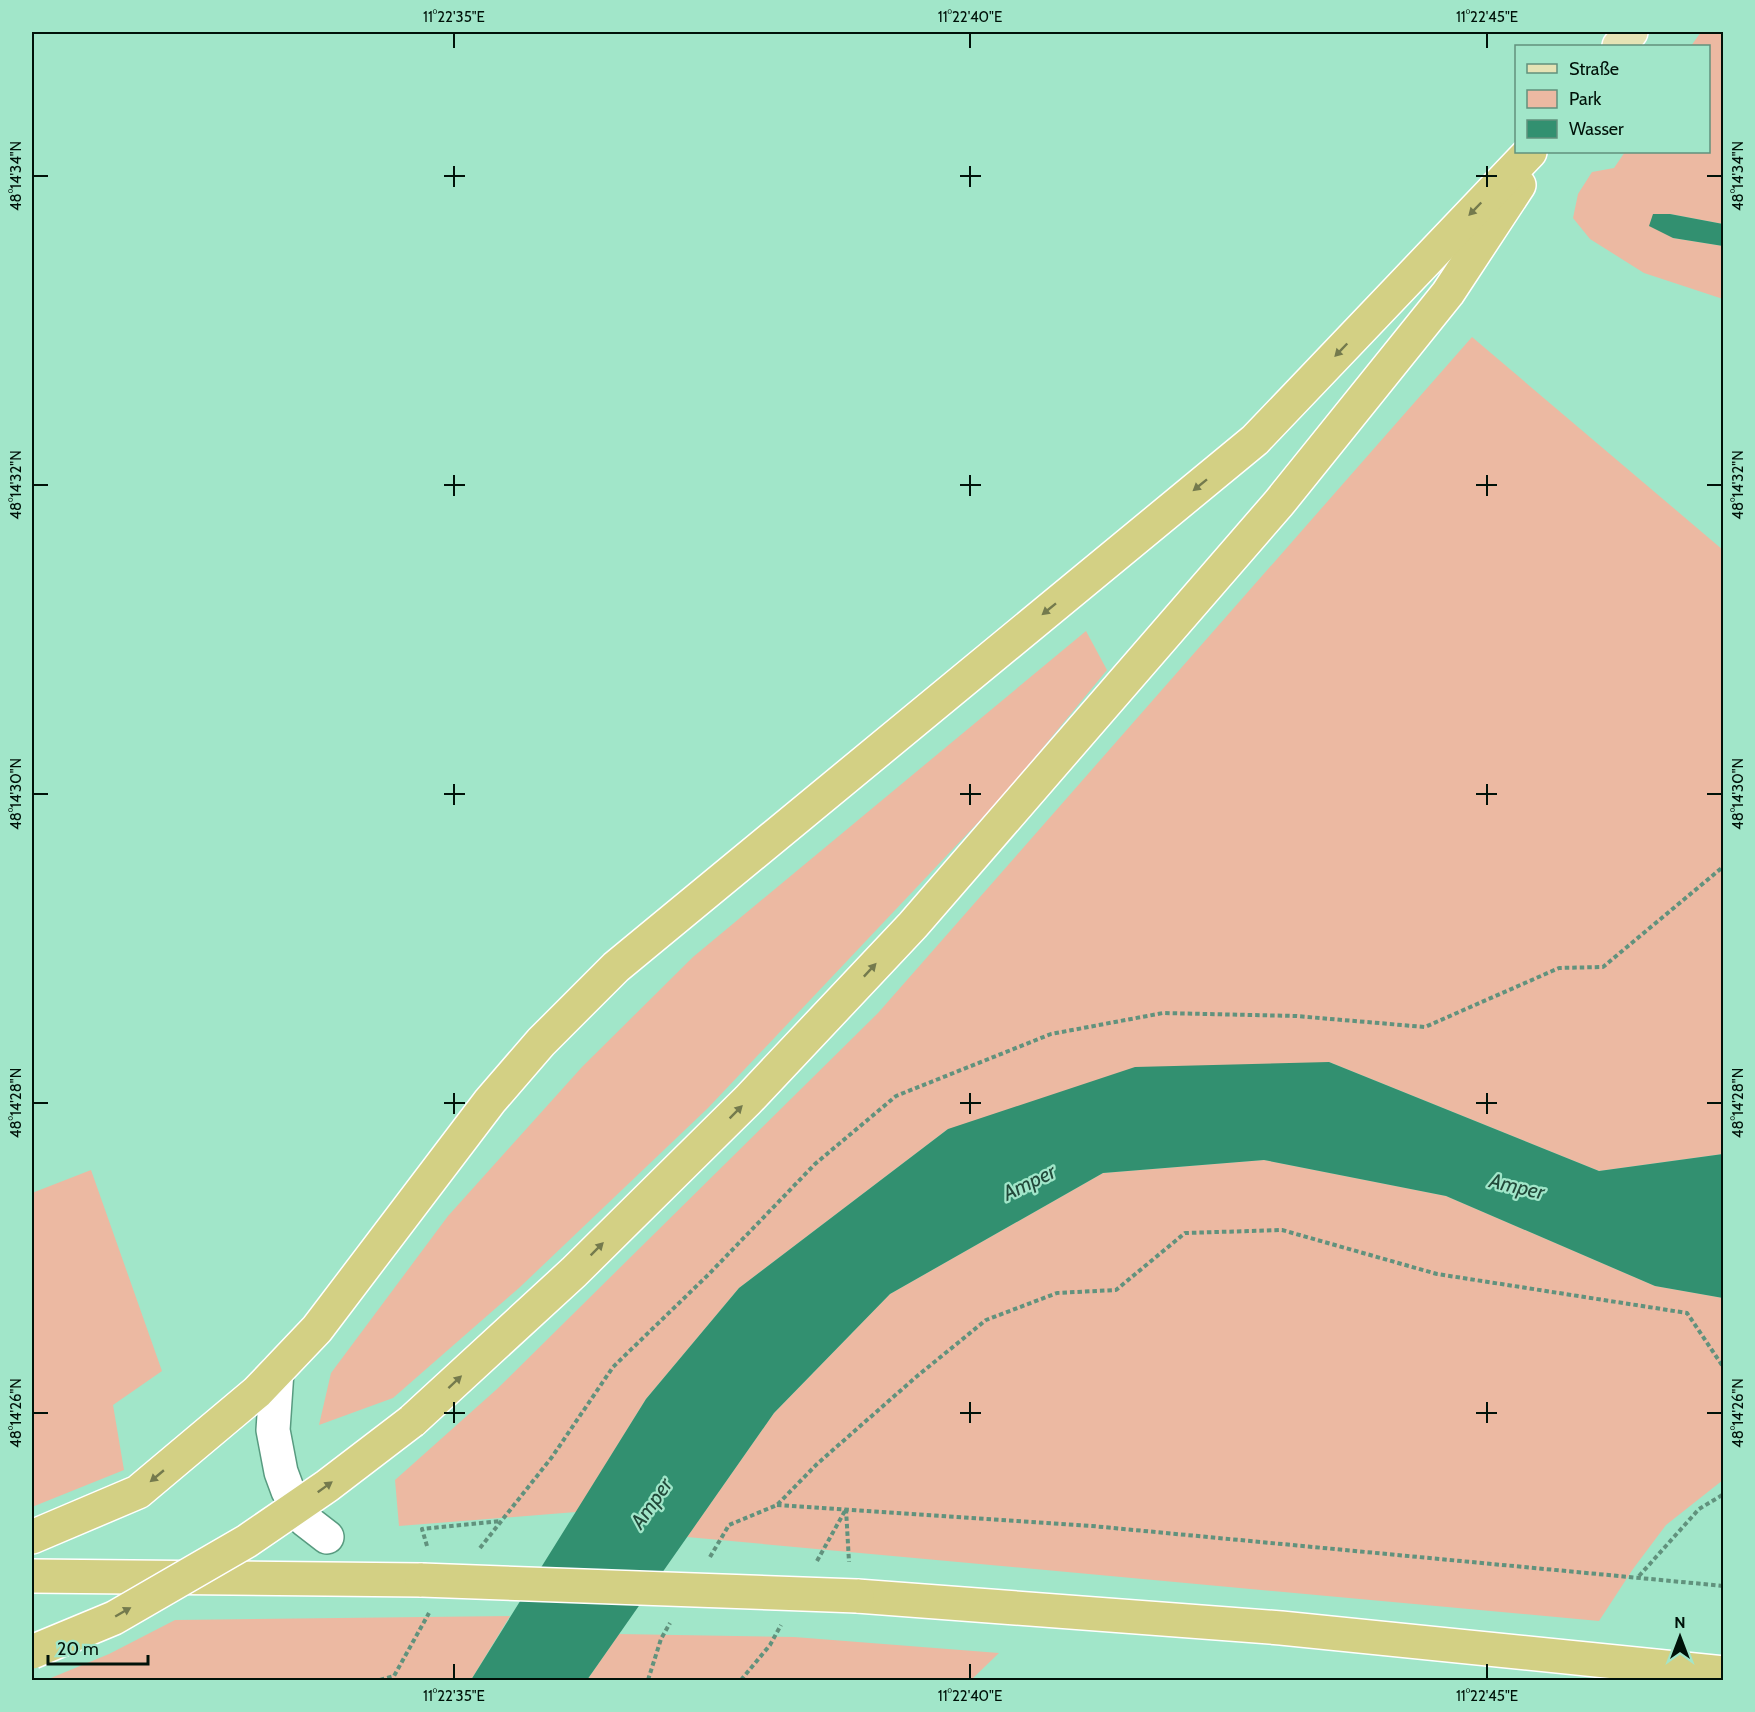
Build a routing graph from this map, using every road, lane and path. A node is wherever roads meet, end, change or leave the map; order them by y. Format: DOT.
graph roads {
  1 [pos="1631,32"];
  2 [pos="1620,45"];
  3 [pos="1529,153"];
  4 [pos="1540,153"];
  5 [pos="1724,866"];
  6 [pos="1724,1368"];
  7 [pos="277,1371"];
  8 [pos="1724,1494"];
  9 [pos="846,1509"];
  10 [pos="502,1521"];
  11 [pos="32,1537"];
  12 [pos="327,1537"];
  13 [pos="427,1546"];
  14 [pos="473,1557"];
  15 [pos="849,1563"];
  16 [pos="32,1576"];
  17 [pos="1638,1576"];
  18 [pos="1724,1586"];
  19 [pos="430,1612"];
  20 [pos="32,1652"];
  21 [pos="1724,1673"];
  22 [pos="380,1680"];
  1 -- 2 [label="main road"];
  3 -- 7 [label="highway, one-way"];
  20 -- 4 [label="highway, one-way, bridge"];
  5 -- 10 [label="path"];
  6 -- 9 [label="path"];
  7 -- 11 [label="highway, one-way"];
  7 -- 12 [label="lane"];
  8 -- 17 [label="path"];
  9 -- 15 [label="path"];
  9 -- 17 [label="path"];
  10 -- 13 [label="path"];
  10 -- 14 [label="path"];
  16 -- 21 [label="highway, bridge"];
  17 -- 18 [label="path"];
  19 -- 22 [label="path"];
}
